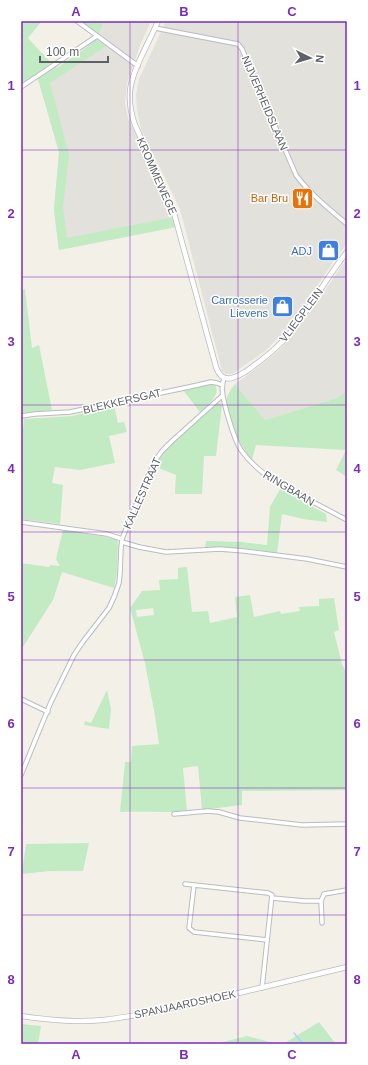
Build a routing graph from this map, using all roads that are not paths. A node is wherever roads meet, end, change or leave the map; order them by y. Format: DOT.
graph roads {
  1 [pos="77,21"];
  2 [pos="158,21"];
  3 [pos="155,28"];
  4 [pos="96,36"];
  5 [pos="138,66"];
  6 [pos="21,87"];
  7 [pos="347,224"];
  8 [pos="347,252"];
  9 [pos="224,378"];
  10 [pos="222,385"];
  11 [pos="222,396"];
  12 [pos="21,416"];
  13 [pos="347,520"];
  14 [pos="21,522"];
  15 [pos="122,540"];
  16 [pos="347,566"];
  17 [pos="21,699"];
  18 [pos="48,712"];
  19 [pos="21,775"];
  20 [pos="174,814"];
  21 [pos="347,824"];
  22 [pos="185,884"];
  23 [pos="194,885"];
  24 [pos="347,890"];
  25 [pos="272,898"];
  26 [pos="321,901"];
  27 [pos="322,923"];
  28 [pos="267,940"];
  29 [pos="347,967"];
  30 [pos="262,988"];
  31 [pos="21,1016"];
  1 -- 4 [label="street"];
  2 -- 3 [label="street, KROMMEWEGE"];
  3 -- 5 [label="street, KROMMEWEGE"];
  3 -- 7 [label="street, NIJVERHEIDSLAAN"];
  4 -- 5 [label="street"];
  4 -- 6 [label="street"];
  5 -- 9 [label="street, KROMMEWEGE"];
  8 -- 9 [label="street, VLIEGPLEIN"];
  9 -- 10 [label="street, RINGBAAN"];
  10 -- 11 [label="street, RINGBAAN"];
  10 -- 12 [label="street, BLEKKERSGAT"];
  11 -- 13 [label="street, RINGBAAN"];
  11 -- 15 [label="street, KALLESTRAAT"];
  14 -- 15 [label="street, KALLESTRAAT"];
  15 -- 16 [label="street, KALLESTRAAT"];
  15 -- 18 [label="street"];
  17 -- 18 [label="street"];
  18 -- 19 [label="street"];
  20 -- 21 [label="street"];
  22 -- 23 [label="street"];
  23 -- 25 [label="street"];
  23 -- 28 [label="street"];
  24 -- 26 [label="street"];
  25 -- 26 [label="street"];
  25 -- 28 [label="street"];
  26 -- 27 [label="street"];
  28 -- 30 [label="street"];
  29 -- 30 [label="street, SPANJAARDSHOEK"];
  30 -- 31 [label="street, SPANJAARDSHOEK"];
}
